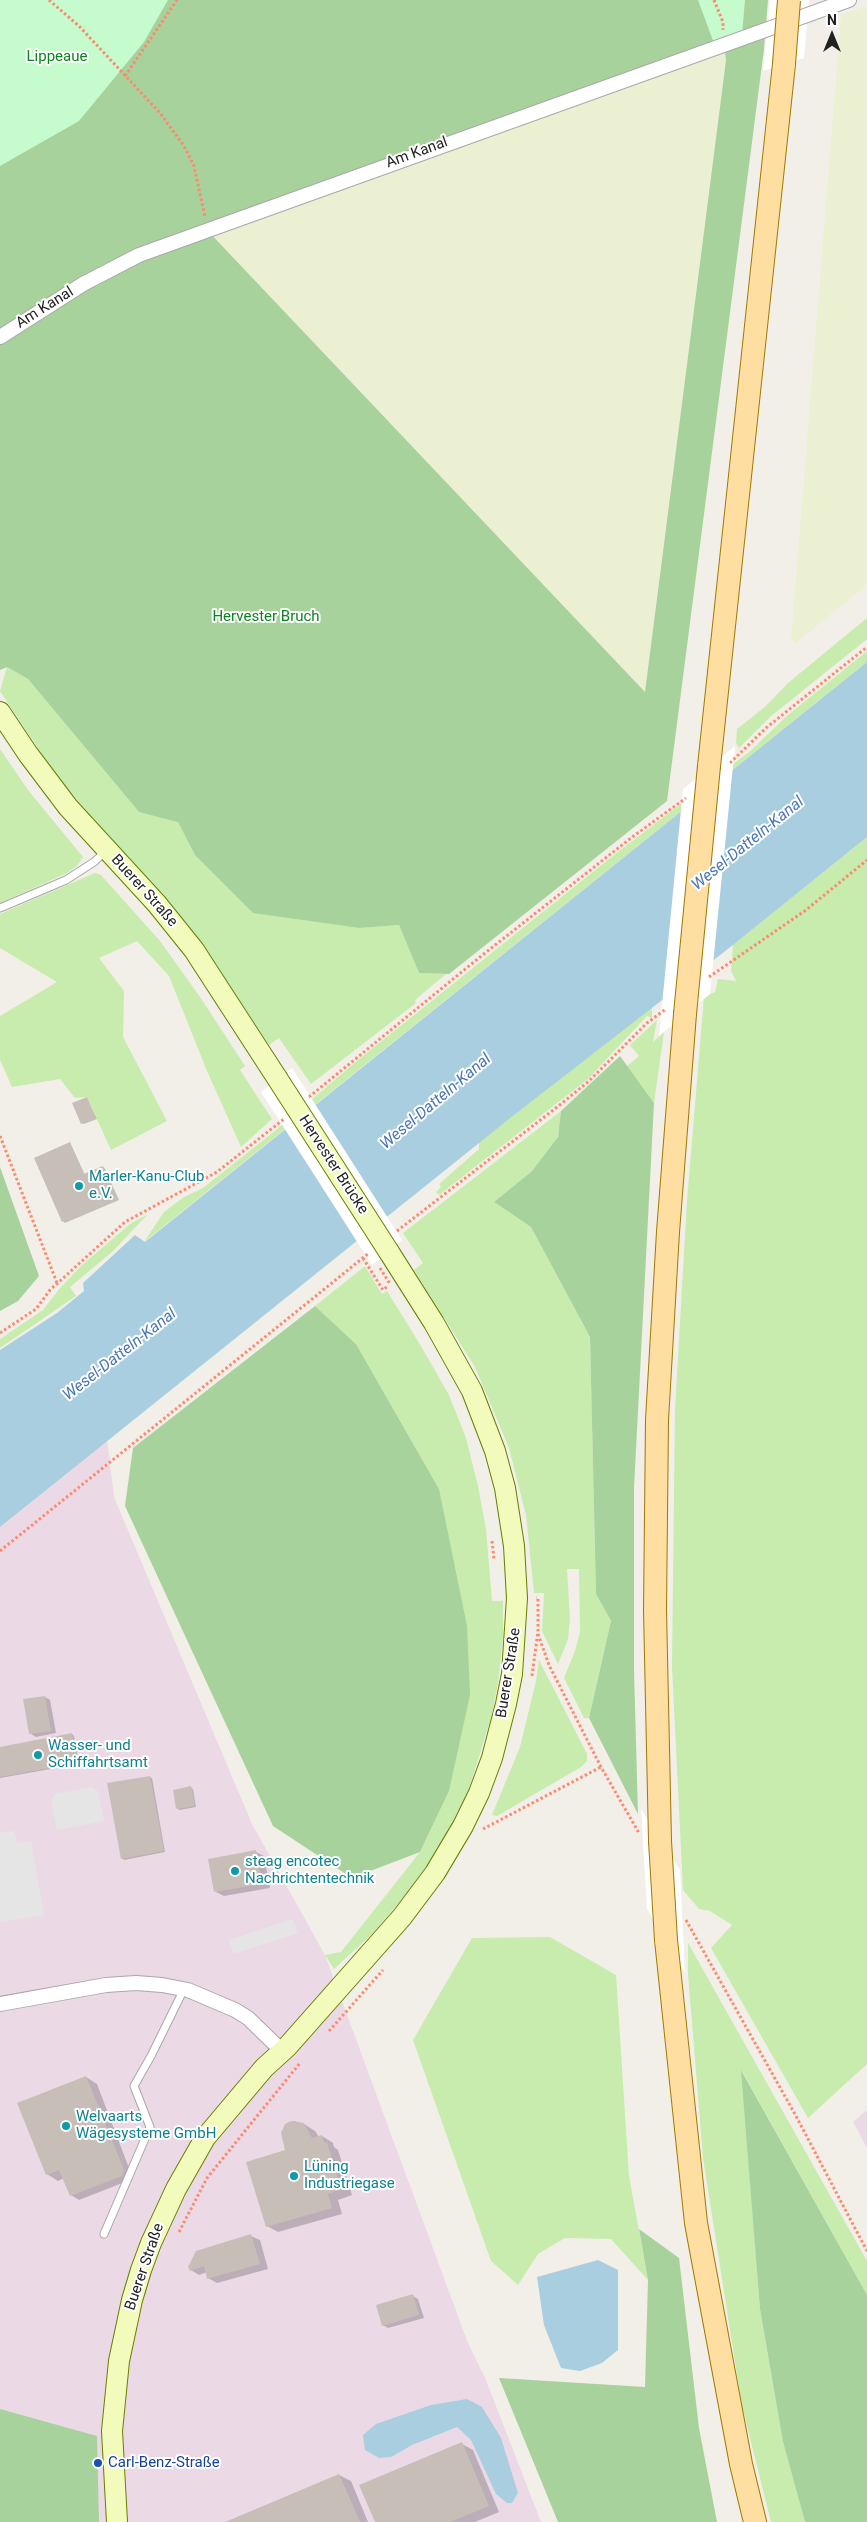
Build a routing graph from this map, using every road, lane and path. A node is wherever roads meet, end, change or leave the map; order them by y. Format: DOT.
graph roads {
  1 [pos="49,0"];
  2 [pos="177,0"];
  3 [pos="714,0"];
  4 [pos="789,0"];
  5 [pos="849,0"];
  6 [pos="724,43"];
  7 [pos="125,76"];
  8 [pos="207,230"];
  9 [pos="0,337"];
  10 [pos="867,647"];
  11 [pos="0,712"];
  12 [pos="716,767"];
  13 [pos="693,792"];
  14 [pos="107,850"];
  15 [pos="867,860"];
  16 [pos="0,908"];
  17 [pos="708,978"];
  18 [pos="677,1010"];
  19 [pos="277,1078"];
  20 [pos="304,1102"];
  21 [pos="289,1115"];
  22 [pos="0,1136"];
  23 [pos="384,1246"];
  24 [pos="363,1258"];
  25 [pos="57,1283"];
  26 [pos="395,1293"];
  27 [pos="0,1333"];
  28 [pos="492,1540"];
  29 [pos="0,1551"];
  30 [pos="495,1568"];
  31 [pos="517,1598"];
  32 [pos="538,1631"];
  33 [pos="532,1678"];
  34 [pos="601,1767"];
  35 [pos="486,1821"];
  36 [pos="651,1840"];
  37 [pos="682,1913"];
  38 [pos="384,1969"];
  39 [pos="184,1989"];
  40 [pos="0,2004"];
  41 [pos="328,2032"];
  42 [pos="282,2051"];
  43 [pos="302,2060"];
  44 [pos="104,2234"];
  45 [pos="177,2235"];
  46 [pos="867,2250"];
  47 [pos="117,2522"];
  48 [pos="755,2522"];
  1 -- 7 [label="path"];
  2 -- 7 [label="path"];
  3 -- 6 [label="path"];
  4 -- 12 [label="main road, bridge"];
  5 -- 6 [label="street, Am Kanal"];
  6 -- 8 [label="street, Am Kanal"];
  7 -- 8 [label="path"];
  8 -- 9 [label="street, Am Kanal"];
  10 -- 12 [label="path"];
  11 -- 14 [label="street, Buerer Straße"];
  12 -- 18 [label="main road, bridge"];
  13 -- 20 [label="path"];
  14 -- 16 [label="lane"];
  14 -- 19 [label="street, Buerer Straße"];
  15 -- 17 [label="path"];
  18 -- 23 [label="path"];
  18 -- 36 [label="main road"];
  19 -- 23 [label="street, Hervester Brücke, bridge"];
  21 -- 25 [label="path"];
  22 -- 25 [label="path"];
  23 -- 24 [label="path"];
  23 -- 31 [label="street, Buerer Straße"];
  24 -- 26 [label="path"];
  24 -- 29 [label="path"];
  25 -- 27 [label="path"];
  28 -- 30 [label="path"];
  31 -- 32 [label="path"];
  31 -- 42 [label="street, Buerer Straße"];
  32 -- 33 [label="path"];
  32 -- 34 [label="path"];
  34 -- 35 [label="path"];
  34 -- 36 [label="path"];
  36 -- 48 [label="main road, bridge"];
  37 -- 46 [label="path"];
  38 -- 41 [label="path"];
  39 -- 40 [label="street"];
  39 -- 42 [label="street"];
  39 -- 44 [label="lane"];
  42 -- 47 [label="street, Buerer Straße"];
  43 -- 45 [label="path"];
}
